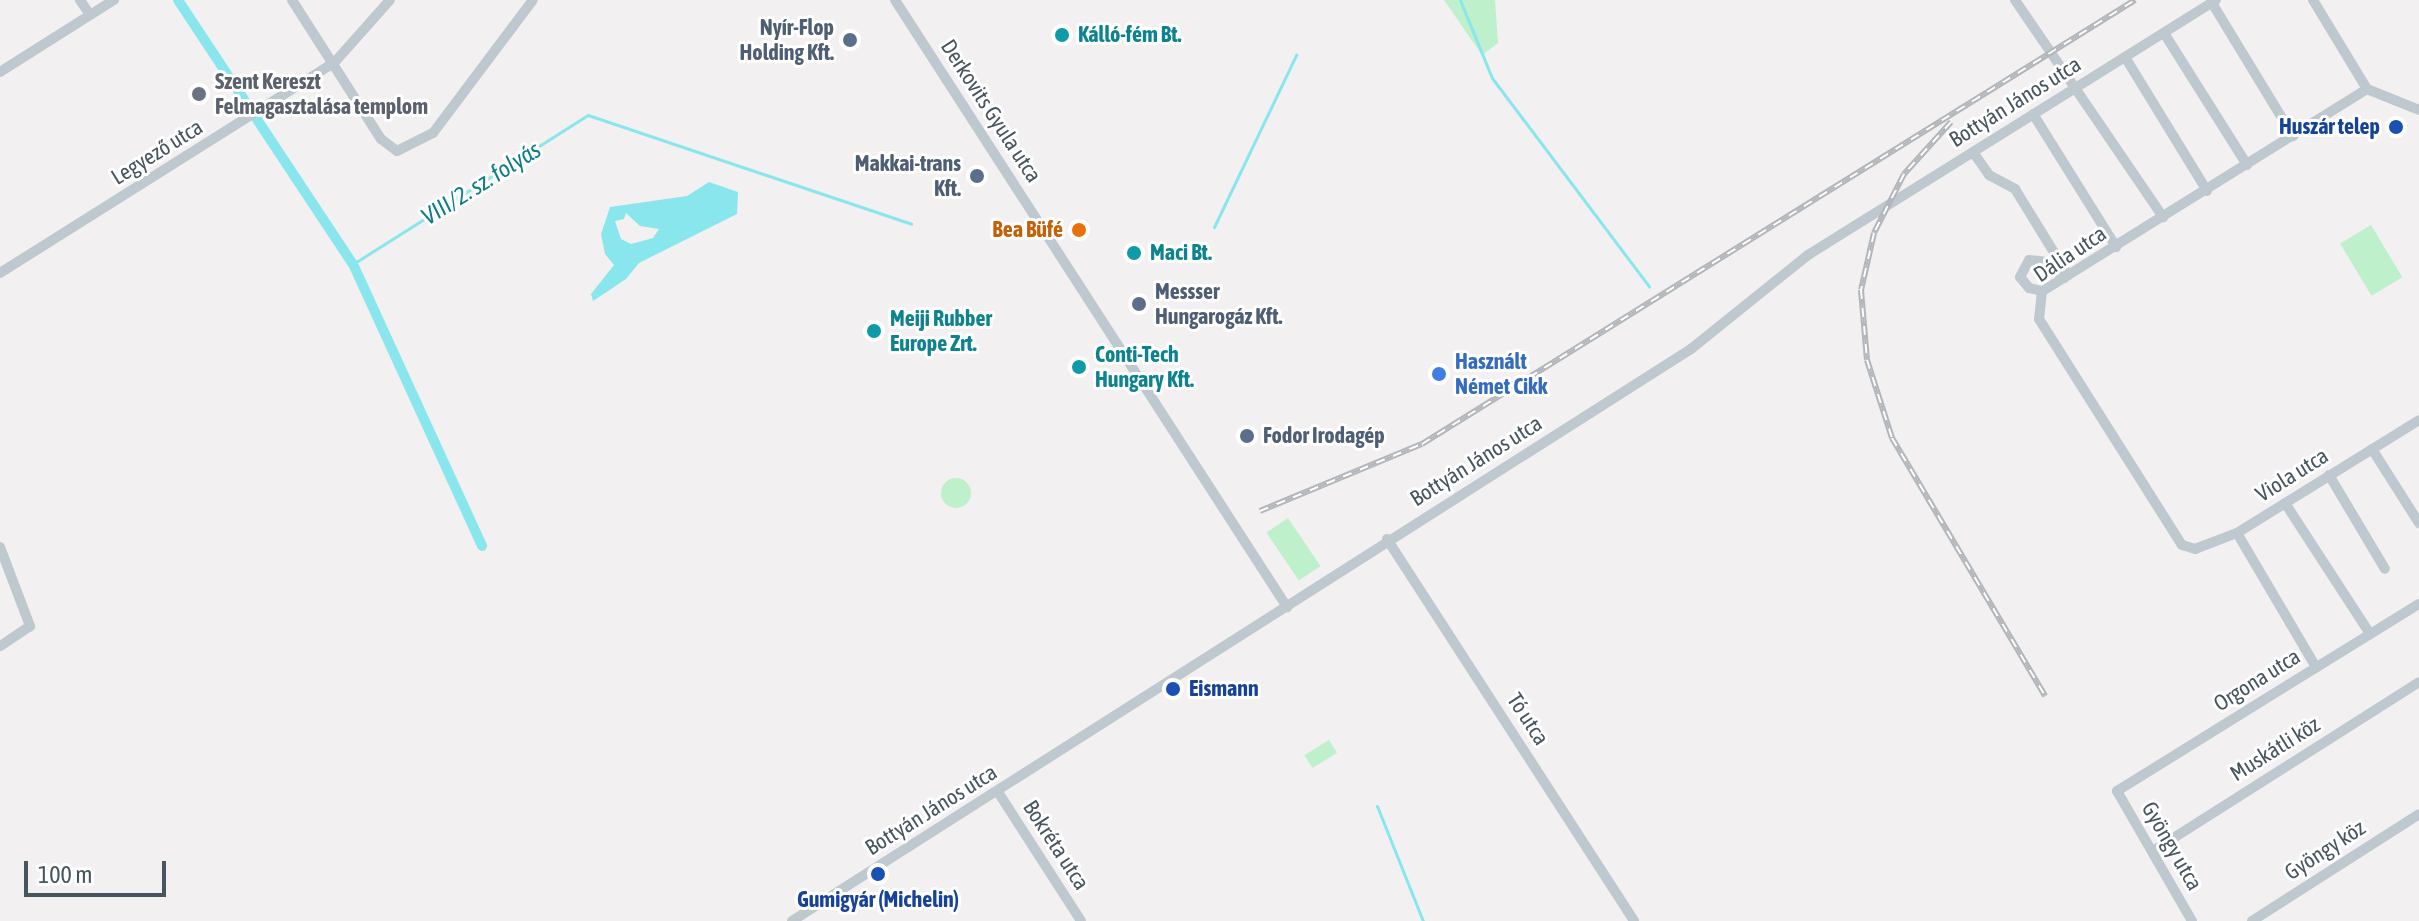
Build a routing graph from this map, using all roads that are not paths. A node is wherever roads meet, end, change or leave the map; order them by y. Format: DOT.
graph roads {
  1 [pos="80,0"];
  2 [pos="114,0"];
  3 [pos="292,0"];
  4 [pos="390,0"];
  5 [pos="533,0"];
  6 [pos="895,0"];
  7 [pos="2015,0"];
  8 [pos="2313,0"];
  9 [pos="2214,1"];
  10 [pos="90,15"];
  11 [pos="2164,33"];
  12 [pos="2125,57"];
  13 [pos="334,63"];
  14 [pos="0,72"];
  15 [pos="2078,88"];
  16 [pos="2367,89"];
  17 [pos="2419,110"];
  18 [pos="2033,114"];
  19 [pos="2293,136"];
  20 [pos="1973,152"];
  21 [pos="2247,165"];
  22 [pos="2207,191"];
  23 [pos="2163,217"];
  24 [pos="2116,247"];
  25 [pos="0,273"];
  26 [pos="2066,277"];
  27 [pos="2042,291"];
  28 [pos="2418,424"];
  29 [pos="2372,449"];
  30 [pos="2329,475"];
  31 [pos="2285,503"];
  32 [pos="2419,523"];
  33 [pos="2237,533"];
  34 [pos="1387,539"];
  35 [pos="2182,545"];
  36 [pos="0,547"];
  37 [pos="2385,569"];
  38 [pos="2419,604"];
  39 [pos="1287,607"];
  40 [pos="2370,634"];
  41 [pos="0,646"];
  42 [pos="2316,667"];
  43 [pos="2419,682"];
  44 [pos="2117,791"];
  45 [pos="998,792"];
  46 [pos="2419,814"];
  47 [pos="2153,851"];
  48 [pos="792,921"];
  49 [pos="1081,921"];
  50 [pos="1634,921"];
  51 [pos="2192,921"];
  52 [pos="2252,921"];
  1 -- 10 [label="street"];
  2 -- 10 [label="street"];
  3 -- 13 [label="street"];
  4 -- 13 [label="street, Legyező utca"];
  5 -- 13 [label="street"];
  6 -- 39 [label="street, Derkovits Gyula utca"];
  7 -- 15 [label="street"];
  8 -- 16 [label="street"];
  9 -- 11 [label="street, Bottyán János utca"];
  9 -- 19 [label="street"];
  10 -- 14 [label="street"];
  11 -- 12 [label="street, Bottyán János utca"];
  11 -- 21 [label="street"];
  12 -- 15 [label="street, Bottyán János utca"];
  12 -- 22 [label="street"];
  13 -- 25 [label="street, Legyező utca"];
  15 -- 18 [label="street, Bottyán János utca"];
  15 -- 23 [label="street"];
  16 -- 17 [label="street"];
  16 -- 19 [label="street, Dália utca"];
  18 -- 20 [label="street, Bottyán János utca"];
  18 -- 24 [label="street"];
  19 -- 21 [label="street, Dália utca"];
  20 -- 26 [label="street"];
  20 -- 34 [label="street, Bottyán János utca"];
  21 -- 22 [label="street, Dália utca"];
  22 -- 23 [label="street, Dália utca"];
  23 -- 24 [label="street, Dália utca"];
  24 -- 26 [label="street, Dália utca"];
  26 -- 27 [label="street, Dália utca"];
  26 -- 27 [label="street"];
  27 -- 35 [label="street, Dália utca"];
  28 -- 29 [label="street, Viola utca"];
  29 -- 30 [label="street, Viola utca"];
  29 -- 32 [label="street"];
  30 -- 31 [label="street, Viola utca"];
  30 -- 37 [label="street"];
  31 -- 33 [label="street, Viola utca"];
  31 -- 40 [label="street"];
  33 -- 35 [label="street, Viola utca"];
  33 -- 42 [label="street"];
  34 -- 39 [label="street, Bottyán János utca"];
  34 -- 50 [label="street, Tó utca"];
  36 -- 41 [label="street"];
  38 -- 40 [label="street, Orgona utca"];
  39 -- 45 [label="street, Bottyán János utca"];
  40 -- 42 [label="street, Orgona utca"];
  42 -- 44 [label="street, Orgona utca"];
  43 -- 47 [label="street, Muskátli köz"];
  44 -- 47 [label="street, Gyöngy utca"];
  45 -- 48 [label="street, Bottyán János utca"];
  45 -- 49 [label="street, Bokréta utca"];
  46 -- 52 [label="street, Gyöngy köz"];
  47 -- 51 [label="street, Gyöngy utca"];
}
